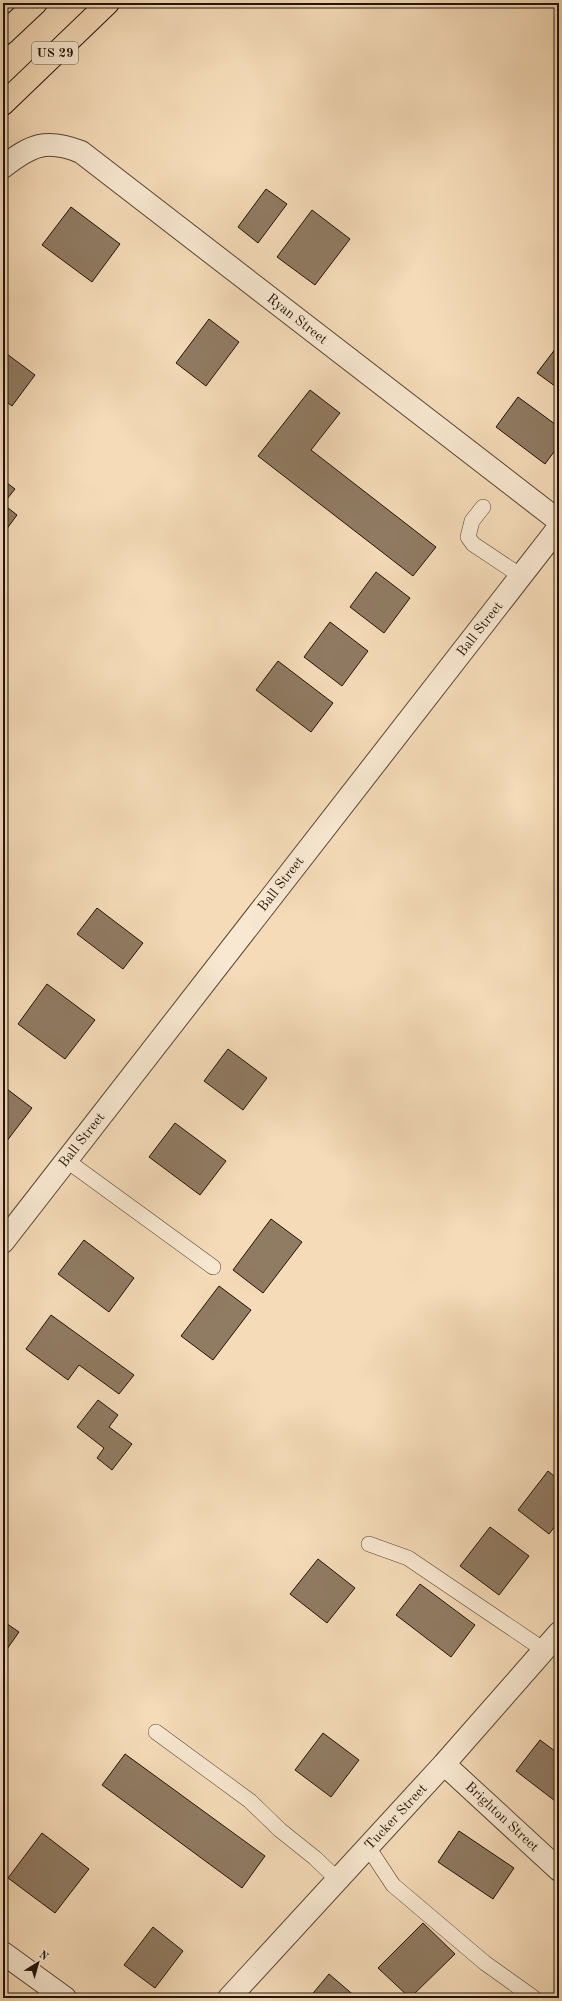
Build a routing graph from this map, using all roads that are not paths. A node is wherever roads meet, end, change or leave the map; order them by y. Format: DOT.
graph roads {
  1 [pos="36,3"];
  2 [pos="108,3"];
  3 [pos="3,34"];
  4 [pos="3,104"];
  5 [pos="3,167"];
  6 [pos="482,507"];
  7 [pos="559,522"];
  8 [pos="559,527"];
  9 [pos="521,576"];
  10 [pos="66,1160"];
  11 [pos="3,1242"];
  12 [pos="213,1267"];
  13 [pos="368,1544"];
  14 [pos="559,1633"];
  15 [pos="544,1650"];
  16 [pos="156,1732"];
  17 [pos="444,1764"];
  18 [pos="368,1847"];
  19 [pos="559,1870"];
  20 [pos="338,1880"];
  21 [pos="3,1953"];
  22 [pos="65,1998"];
  23 [pos="229,1998"];
  24 [pos="534,1998"];
  1 -- 3 [label="highway"];
  2 -- 4 [label="highway, US 29"];
  5 -- 7 [label="street, Ryan Street"];
  6 -- 9 [label="lane"];
  8 -- 9 [label="street, Ball Street"];
  9 -- 10 [label="street, Ball Street"];
  10 -- 11 [label="street, Ball Street"];
  10 -- 12 [label="lane"];
  13 -- 15 [label="lane"];
  14 -- 15 [label="street, Tucker Street"];
  15 -- 17 [label="street, Tucker Street"];
  16 -- 20 [label="lane"];
  17 -- 18 [label="street, Tucker Street"];
  17 -- 19 [label="street, Brighton Street"];
  18 -- 20 [label="street, Tucker Street"];
  18 -- 24 [label="lane"];
  20 -- 23 [label="street, Tucker Street"];
  21 -- 22 [label="street"];
}
